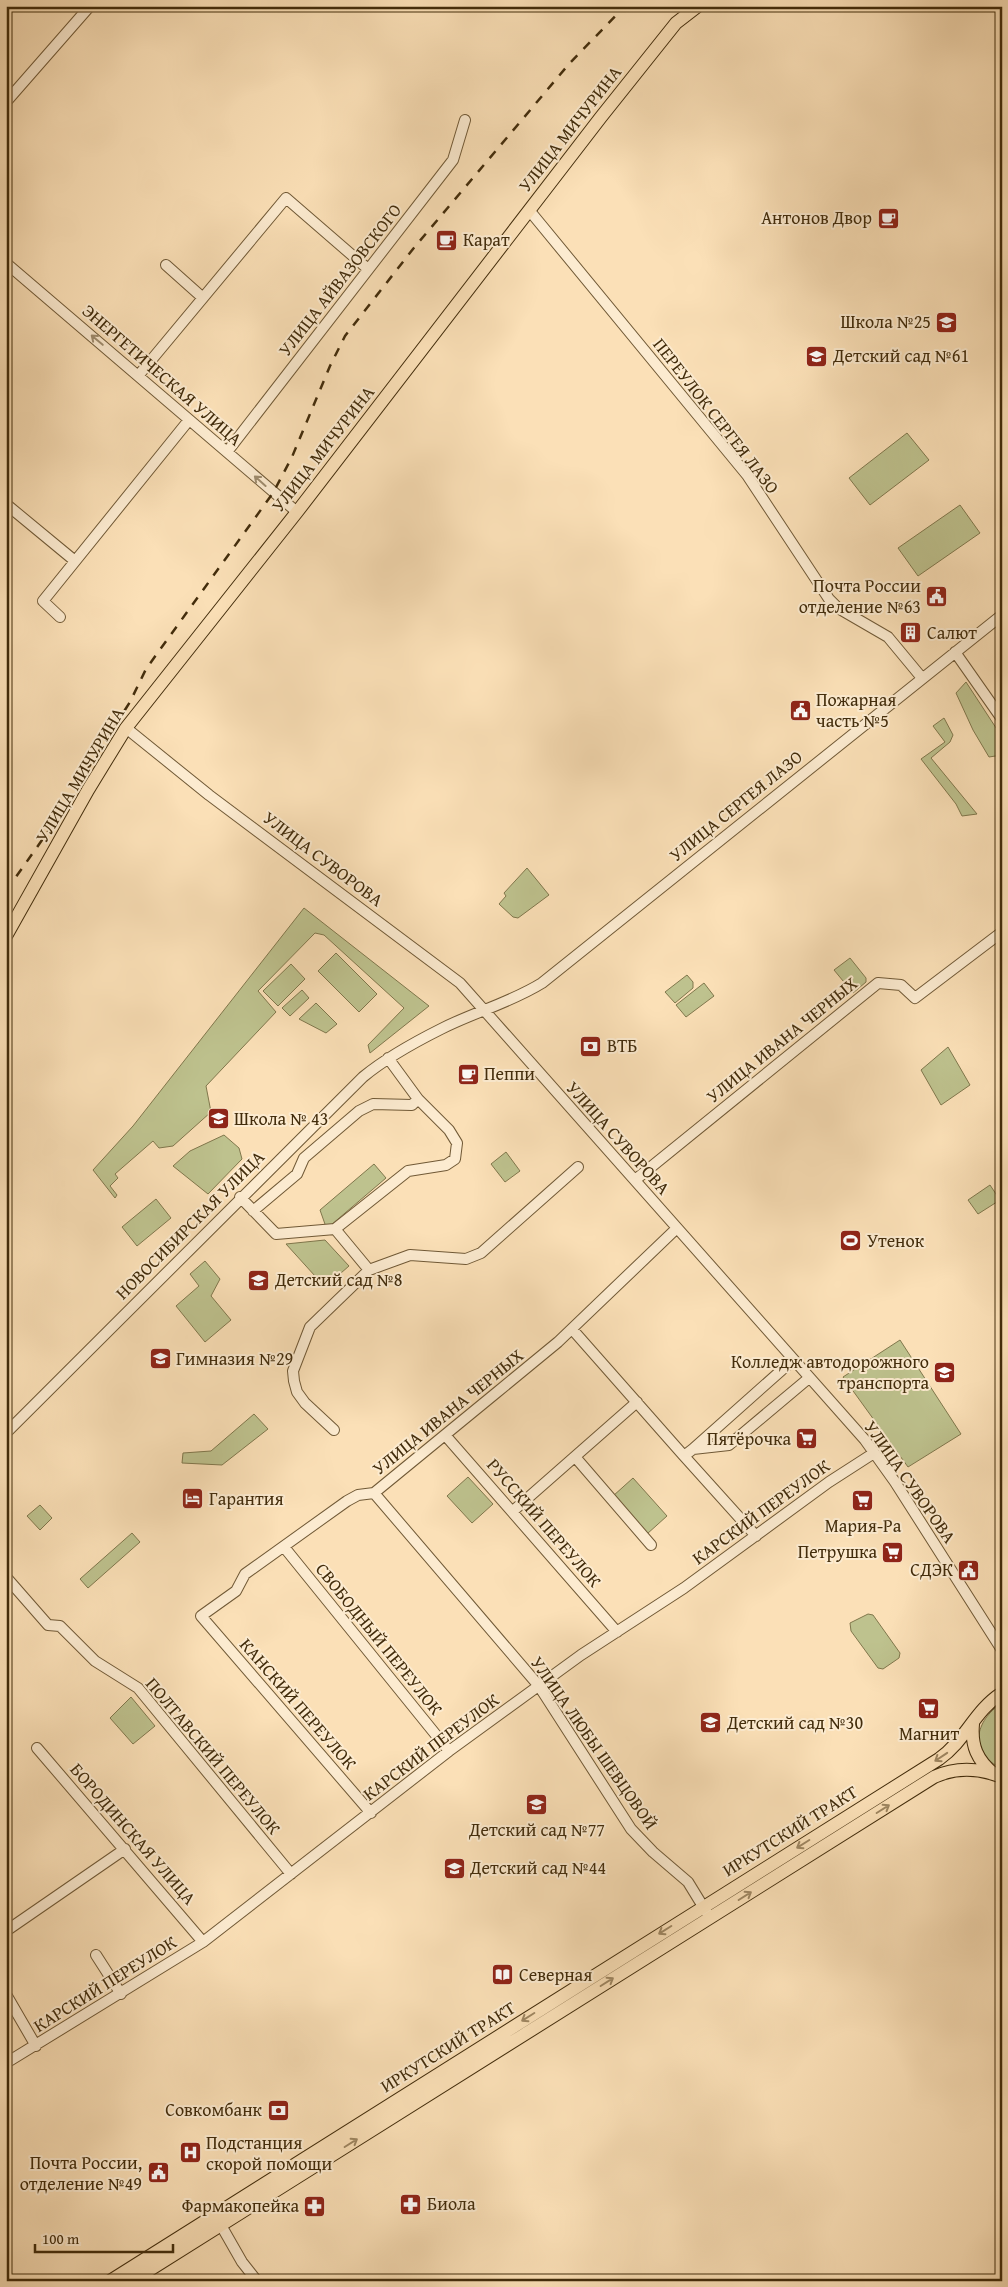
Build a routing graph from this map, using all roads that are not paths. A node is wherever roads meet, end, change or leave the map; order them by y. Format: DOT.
graph roads {
  1 [pos="90,6"];
  2 [pos="688,6"];
  3 [pos="698,6"];
  4 [pos="676,23"];
  5 [pos="6,102"];
  6 [pos="465,120"];
  7 [pos="529,210"];
  8 [pos="6,263"];
  9 [pos="166,265"];
  10 [pos="368,269"];
  11 [pos="203,298"];
  12 [pos="138,376"];
  13 [pos="189,420"];
  14 [pos="227,452"];
  15 [pos="6,504"];
  16 [pos="297,512"];
  17 [pos="75,561"];
  18 [pos="1002,615"];
  19 [pos="60,617"];
  20 [pos="955,652"];
  21 [pos="922,678"];
  22 [pos="1002,719"];
  23 [pos="126,728"];
  24 [pos="1002,932"];
  25 [pos="6,936"];
  26 [pos="485,1012"];
  27 [pos="388,1058"];
  28 [pos="418,1099"];
  29 [pos="578,1167"];
  30 [pos="635,1180"];
  31 [pos="240,1197"];
  32 [pos="253,1211"];
  33 [pos="678,1228"];
  34 [pos="335,1229"];
  35 [pos="369,1270"];
  36 [pos="572,1329"];
  37 [pos="793,1360"];
  38 [pos="808,1378"];
  39 [pos="637,1402"];
  40 [pos="334,1430"];
  41 [pos="6,1433"];
  42 [pos="445,1436"];
  43 [pos="693,1449"];
  44 [pos="874,1453"];
  45 [pos="684,1456"];
  46 [pos="576,1458"];
  47 [pos="374,1493"];
  48 [pos="513,1511"];
  49 [pos="756,1536"];
  50 [pos="651,1545"];
  51 [pos="284,1547"];
  52 [pos="6,1577"];
  53 [pos="202,1616"];
  54 [pos="617,1632"];
  55 [pos="1002,1650"];
  56 [pos="539,1686"];
  57 [pos="1002,1693"];
  58 [pos="973,1722"];
  59 [pos="37,1748"];
  60 [pos="449,1751"];
  61 [pos="998,1776"];
  62 [pos="371,1813"];
  63 [pos="125,1849"];
  64 [pos="290,1874"];
  65 [pos="703,1906"];
  66 [pos="710,1918"];
  67 [pos="6,1931"];
  68 [pos="203,1942"];
  69 [pos="96,1955"];
  70 [pos="120,1994"];
  71 [pos="7,1996"];
  72 [pos="36,2046"];
  73 [pos="6,2063"];
  74 [pos="218,2219"];
  75 [pos="110,2281"];
  76 [pos="132,2281"];
  77 [pos="257,2281"];
  1 -- 5 [label="street"];
  2 -- 4 [label="street"];
  3 -- 4 [label="main road, УЛИЦА МИЧУРИНА"];
  4 -- 7 [label="main road, УЛИЦА МИЧУРИНА"];
  6 -- 10 [label="street, УЛИЦА АЙВАЗОВСКОГО"];
  7 -- 16 [label="main road, УЛИЦА МИЧУРИНА"];
  7 -- 21 [label="street, ПЕРЕУЛОК СЕРГЕЯ ЛАЗО"];
  12 -- 8 [label="street, ЭНЕРГЕТИЧЕСКАЯ УЛИЦА, one-way"];
  9 -- 11 [label="street"];
  10 -- 11 [label="street"];
  10 -- 14 [label="street, УЛИЦА АЙВАЗОВСКОГО"];
  11 -- 12 [label="street"];
  12 -- 13 [label="street, ЭНЕРГЕТИЧЕСКАЯ УЛИЦА"];
  13 -- 14 [label="street, ЭНЕРГЕТИЧЕСКАЯ УЛИЦА"];
  13 -- 17 [label="street"];
  16 -- 14 [label="street, ЭНЕРГЕТИЧЕСКАЯ УЛИЦА, one-way"];
  15 -- 17 [label="street"];
  16 -- 23 [label="main road, УЛИЦА МИЧУРИНА"];
  17 -- 19 [label="street"];
  18 -- 20 [label="street, УЛИЦА СЕРГЕЯ ЛАЗО"];
  20 -- 21 [label="street, УЛИЦА СЕРГЕЯ ЛАЗО"];
  20 -- 22 [label="street"];
  21 -- 26 [label="street, УЛИЦА СЕРГЕЯ ЛАЗО"];
  23 -- 25 [label="main road, УЛИЦА МИЧУРИНА"];
  23 -- 26 [label="street, УЛИЦА СУВОРОВА"];
  24 -- 30 [label="street, УЛИЦА ИВАНА ЧЕРНЫХ"];
  26 -- 27 [label="street, НОВОСИБИРСКАЯ УЛИЦА"];
  26 -- 30 [label="street, УЛИЦА СУВОРОВА"];
  27 -- 28 [label="street"];
  27 -- 31 [label="street, НОВОСИБИРСКАЯ УЛИЦА"];
  28 -- 32 [label="street"];
  28 -- 34 [label="street"];
  29 -- 35 [label="street"];
  30 -- 33 [label="street, УЛИЦА СУВОРОВА"];
  31 -- 32 [label="street"];
  31 -- 41 [label="street, НОВОСИБИРСКАЯ УЛИЦА"];
  32 -- 34 [label="street"];
  33 -- 36 [label="street, УЛИЦА ИВАНА ЧЕРНЫХ"];
  33 -- 37 [label="street, УЛИЦА СУВОРОВА"];
  34 -- 35 [label="street"];
  35 -- 40 [label="street"];
  36 -- 39 [label="street"];
  36 -- 42 [label="street, УЛИЦА ИВАНА ЧЕРНЫХ"];
  37 -- 38 [label="street, УЛИЦА СУВОРОВА"];
  37 -- 43 [label="street"];
  38 -- 43 [label="street"];
  38 -- 44 [label="street, УЛИЦА СУВОРОВА"];
  39 -- 45 [label="street"];
  39 -- 46 [label="street"];
  42 -- 47 [label="street, УЛИЦА ИВАНА ЧЕРНЫХ"];
  42 -- 48 [label="street, РУССКИЙ ПЕРЕУЛОК"];
  43 -- 45 [label="street"];
  44 -- 49 [label="street, КАРСКИЙ ПЕРЕУЛОК"];
  44 -- 55 [label="street, УЛИЦА СУВОРОВА"];
  45 -- 49 [label="street"];
  46 -- 48 [label="street"];
  46 -- 50 [label="street"];
  47 -- 51 [label="street, УЛИЦА ИВАНА ЧЕРНЫХ"];
  47 -- 56 [label="street, УЛИЦА ЛЮБЫ ШЕВЦОВОЙ"];
  48 -- 54 [label="street, РУССКИЙ ПЕРЕУЛОК"];
  49 -- 54 [label="street, КАРСКИЙ ПЕРЕУЛОК"];
  51 -- 53 [label="street, УЛИЦА ИВАНА ЧЕРНЫХ"];
  51 -- 60 [label="street, СВОБОДНЫЙ ПЕРЕУЛОК"];
  52 -- 64 [label="street, ПОЛТАВСКИЙ ПЕРЕУЛОК"];
  53 -- 62 [label="street, КАНСКИЙ ПЕРЕУЛОК"];
  54 -- 56 [label="street, КАРСКИЙ ПЕРЕУЛОК"];
  56 -- 60 [label="street, КАРСКИЙ ПЕРЕУЛОК"];
  56 -- 65 [label="street, УЛИЦА ЛЮБЫ ШЕВЦОВОЙ"];
  57 -- 58 [label="main road, ИРКУТСКИЙ ТРАКТ"];
  58 -- 61 [label="main road, ИРКУТСКИЙ ТРАКТ"];
  58 -- 65 [label="main road, ИРКУТСКИЙ ТРАКТ, one-way"];
  59 -- 63 [label="street, БОРОДИНСКАЯ УЛИЦА"];
  60 -- 62 [label="street, КАРСКИЙ ПЕРЕУЛОК"];
  66 -- 61 [label="main road, ИРКУТСКИЙ ТРАКТ, one-way"];
  62 -- 64 [label="street, КАРСКИЙ ПЕРЕУЛОК"];
  63 -- 67 [label="street"];
  63 -- 68 [label="street, БОРОДИНСКАЯ УЛИЦА"];
  64 -- 68 [label="street, КАРСКИЙ ПЕРЕУЛОК"];
  65 -- 66 [label="street, УЛИЦА ЛЮБЫ ШЕВЦОВОЙ"];
  65 -- 74 [label="main road, ИРКУТСКИЙ ТРАКТ, one-way"];
  74 -- 66 [label="main road, ИРКУТСКИЙ ТРАКТ, one-way"];
  68 -- 70 [label="street, КАРСКИЙ ПЕРЕУЛОК"];
  69 -- 70 [label="street"];
  70 -- 72 [label="street, КАРСКИЙ ПЕРЕУЛОК"];
  71 -- 72 [label="street"];
  72 -- 73 [label="street, КАРСКИЙ ПЕРЕУЛОК"];
  74 -- 75 [label="main road, ИРКУТСКИЙ ТРАКТ"];
  74 -- 76 [label="main road, ИРКУТСКИЙ ТРАКТ"];
  74 -- 77 [label="street"];
}
